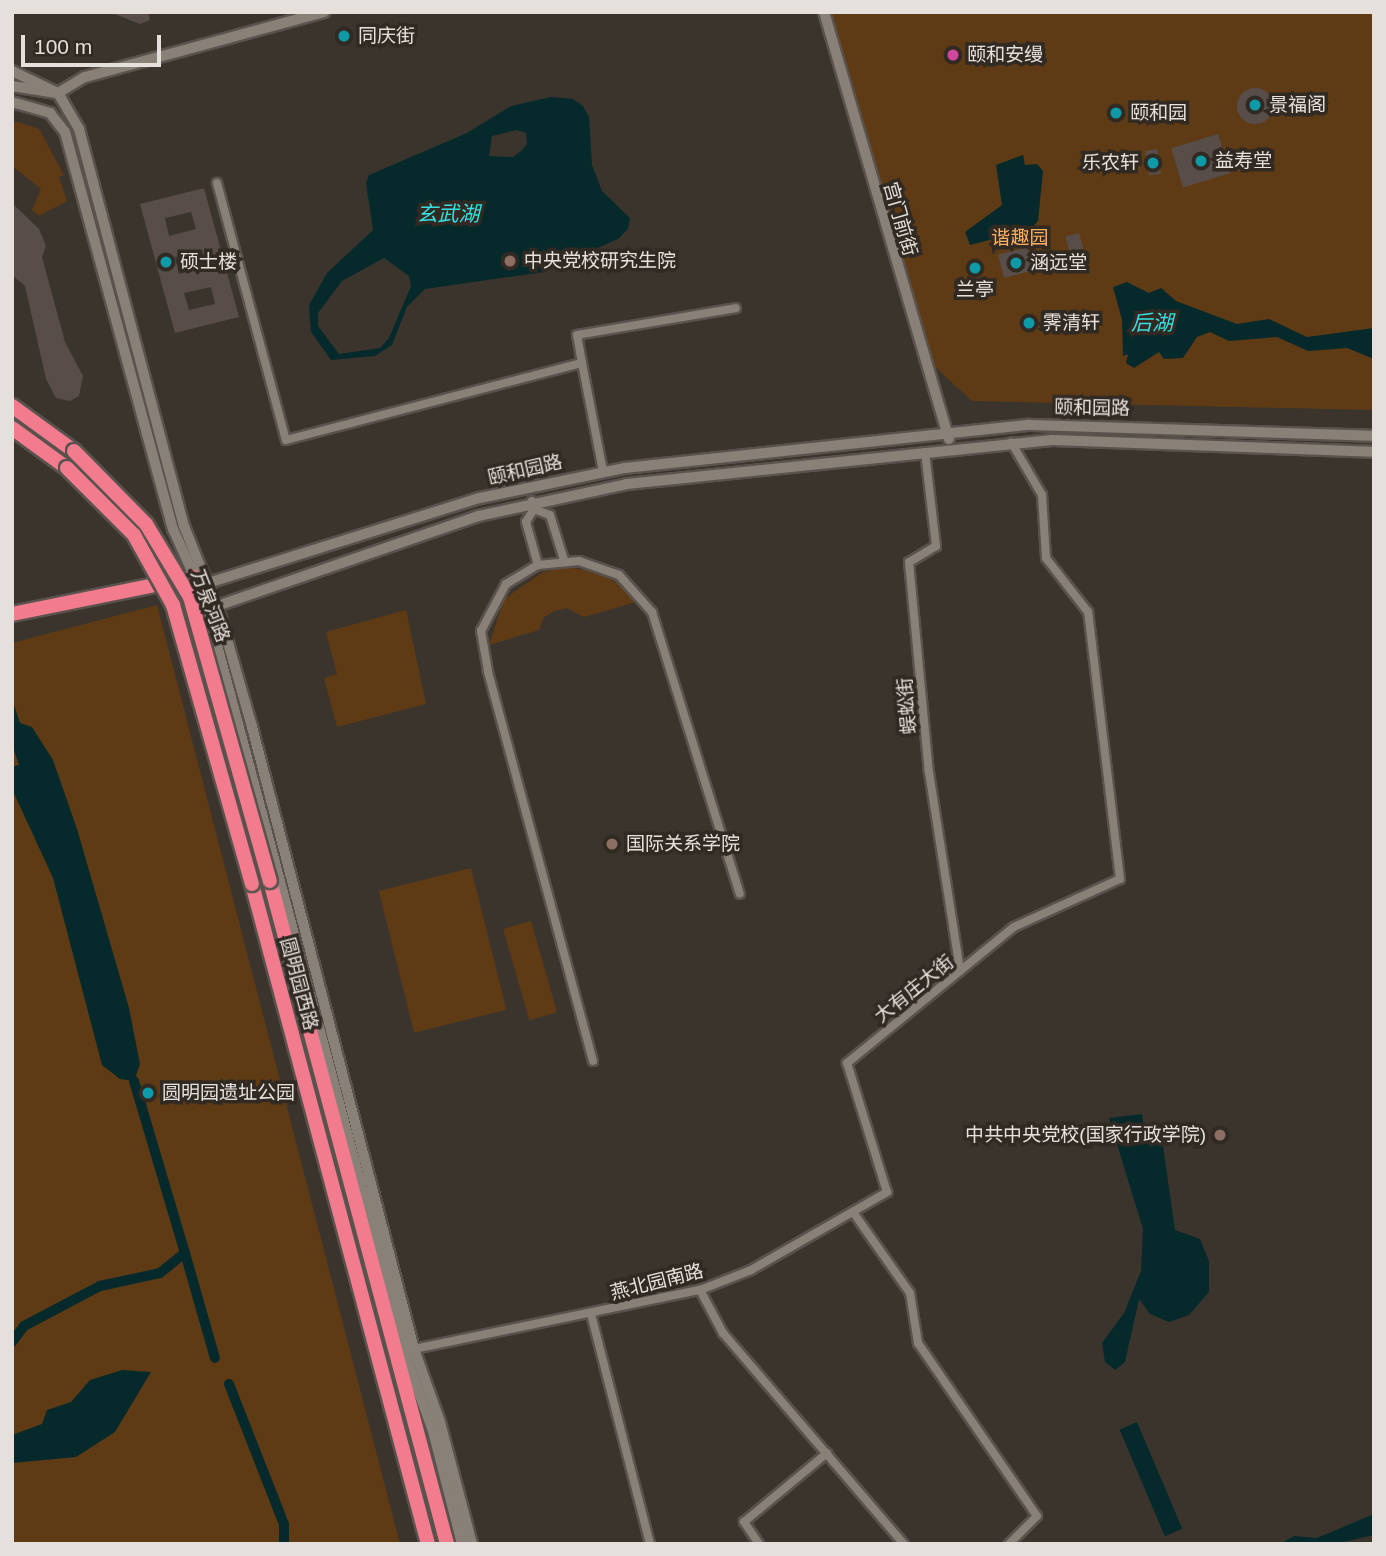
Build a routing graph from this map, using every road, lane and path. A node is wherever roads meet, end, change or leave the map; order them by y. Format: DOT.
graph roads {
  1 [pos="324,12"];
  2 [pos="824,12"];
  3 [pos="12,71"];
  4 [pos="12,86"];
  5 [pos="58,93"];
  6 [pos="12,102"];
  7 [pos="50,113"];
  8 [pos="218,183"];
  9 [pos="736,308"];
  10 [pos="582,363"];
  11 [pos="12,406"];
  12 [pos="12,428"];
  13 [pos="948,433"];
  14 [pos="1374,436"];
  15 [pos="1011,442"];
  16 [pos="952,449"];
  17 [pos="925,452"];
  18 [pos="1374,452"];
  19 [pos="603,471"];
  20 [pos="533,505"];
  21 [pos="564,560"];
  22 [pos="538,565"];
  23 [pos="194,577"];
  24 [pos="208,583"];
  25 [pos="217,606"];
  26 [pos="12,614"];
  27 [pos="270,881"];
  28 [pos="740,894"];
  29 [pos="960,971"];
  30 [pos="593,1061"];
  31 [pos="887,1192"];
  32 [pos="853,1212"];
  33 [pos="699,1290"];
  34 [pos="591,1314"];
  35 [pos="414,1349"];
  36 [pos="827,1453"];
  37 [pos="428,1544"];
  38 [pos="447,1544"];
  39 [pos="462,1544"];
  40 [pos="472,1544"];
  41 [pos="650,1544"];
  42 [pos="759,1544"];
  43 [pos="904,1544"];
  44 [pos="1009,1544"];
  1 -- 5 [label="main road"];
  2 -- 13 [label="main road, 宫门前街"];
  3 -- 5 [label="main road"];
  4 -- 5 [label="main road"];
  5 -- 7 [label="main road"];
  5 -- 24 [label="main road"];
  6 -- 7 [label="main road"];
  7 -- 23 [label="main road"];
  8 -- 10 [label="street"];
  9 -- 10 [label="street"];
  10 -- 19 [label="street"];
  11 -- 27 [label="highway, 万泉河路, bridge"];
  12 -- 37 [label="highway, 圆明园西路, bridge"];
  13 -- 14 [label="main road, 颐和园路"];
  13 -- 16 [label="main road, 宫门前街"];
  13 -- 19 [label="main road, 颐和园路"];
  15 -- 16 [label="main road, 颐和园路"];
  15 -- 18 [label="main road, 颐和园路"];
  15 -- 29 [label="street, 大有庄大街"];
  16 -- 17 [label="main road, 颐和园路"];
  17 -- 20 [label="main road, 颐和园路"];
  17 -- 29 [label="street, 蜈蚣街"];
  19 -- 24 [label="main road, 颐和园路"];
  20 -- 21 [label="street"];
  20 -- 22 [label="street"];
  20 -- 25 [label="main road, 颐和园路"];
  21 -- 22 [label="street"];
  21 -- 28 [label="street"];
  22 -- 30 [label="street"];
  23 -- 24 [label="main road"];
  23 -- 25 [label="main road"];
  23 -- 26 [label="highway"];
  23 -- 39 [label="main road, 圆明园西路"];
  24 -- 25 [label="main road, 圆明园西路"];
  25 -- 35 [label="main road, 圆明园西路"];
  27 -- 38 [label="highway, 圆明园西路"];
  29 -- 31 [label="street, 大有庄大街"];
  31 -- 32 [label="street, 燕北园南路"];
  32 -- 33 [label="street, 燕北园南路"];
  32 -- 44 [label="street"];
  33 -- 34 [label="street, 燕北园南路"];
  33 -- 36 [label="street"];
  34 -- 35 [label="street, 燕北园南路"];
  34 -- 41 [label="street"];
  35 -- 40 [label="main road, 圆明园西路"];
  36 -- 42 [label="street"];
  36 -- 43 [label="street"];
}
